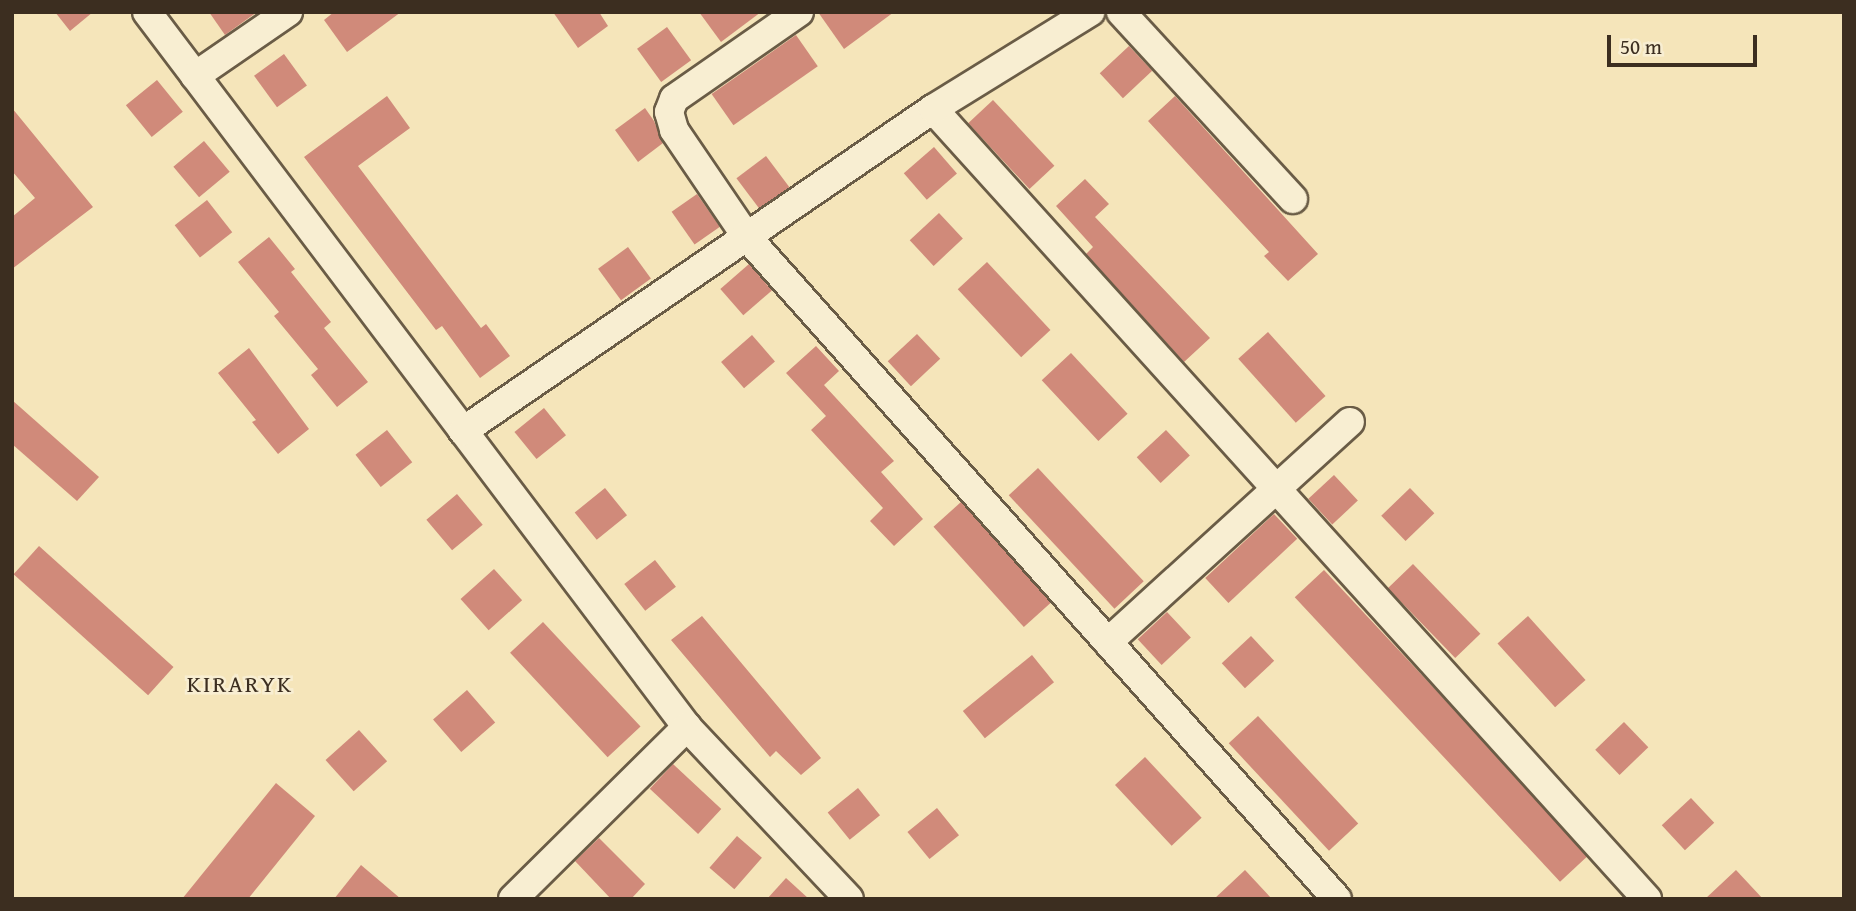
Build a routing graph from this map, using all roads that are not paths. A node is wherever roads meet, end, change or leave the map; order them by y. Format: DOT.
graph roads {
  1 [pos="147,12"];
  2 [pos="288,12"];
  3 [pos="799,12"];
  4 [pos="1090,12"];
  5 [pos="1121,12"];
  6 [pos="195,76"];
  7 [pos="933,109"];
  8 [pos="1293,199"];
  9 [pos="746,236"];
  10 [pos="1350,422"];
  11 [pos="463,432"];
  12 [pos="1277,490"];
  13 [pos="1108,642"];
  14 [pos="687,727"];
  15 [pos="513,899"];
  16 [pos="849,899"];
  17 [pos="1337,899"];
  18 [pos="1647,899"];
  1 -- 6 [label="street"];
  2 -- 6 [label="street"];
  3 -- 9 [label="street"];
  4 -- 7 [label="street"];
  5 -- 8 [label="street"];
  6 -- 11 [label="street"];
  7 -- 9 [label="street"];
  7 -- 12 [label="street"];
  9 -- 11 [label="street"];
  9 -- 13 [label="street"];
  10 -- 12 [label="street"];
  11 -- 14 [label="street"];
  12 -- 13 [label="street"];
  12 -- 18 [label="street"];
  13 -- 17 [label="street"];
  14 -- 15 [label="street"];
  14 -- 16 [label="street"];
}
